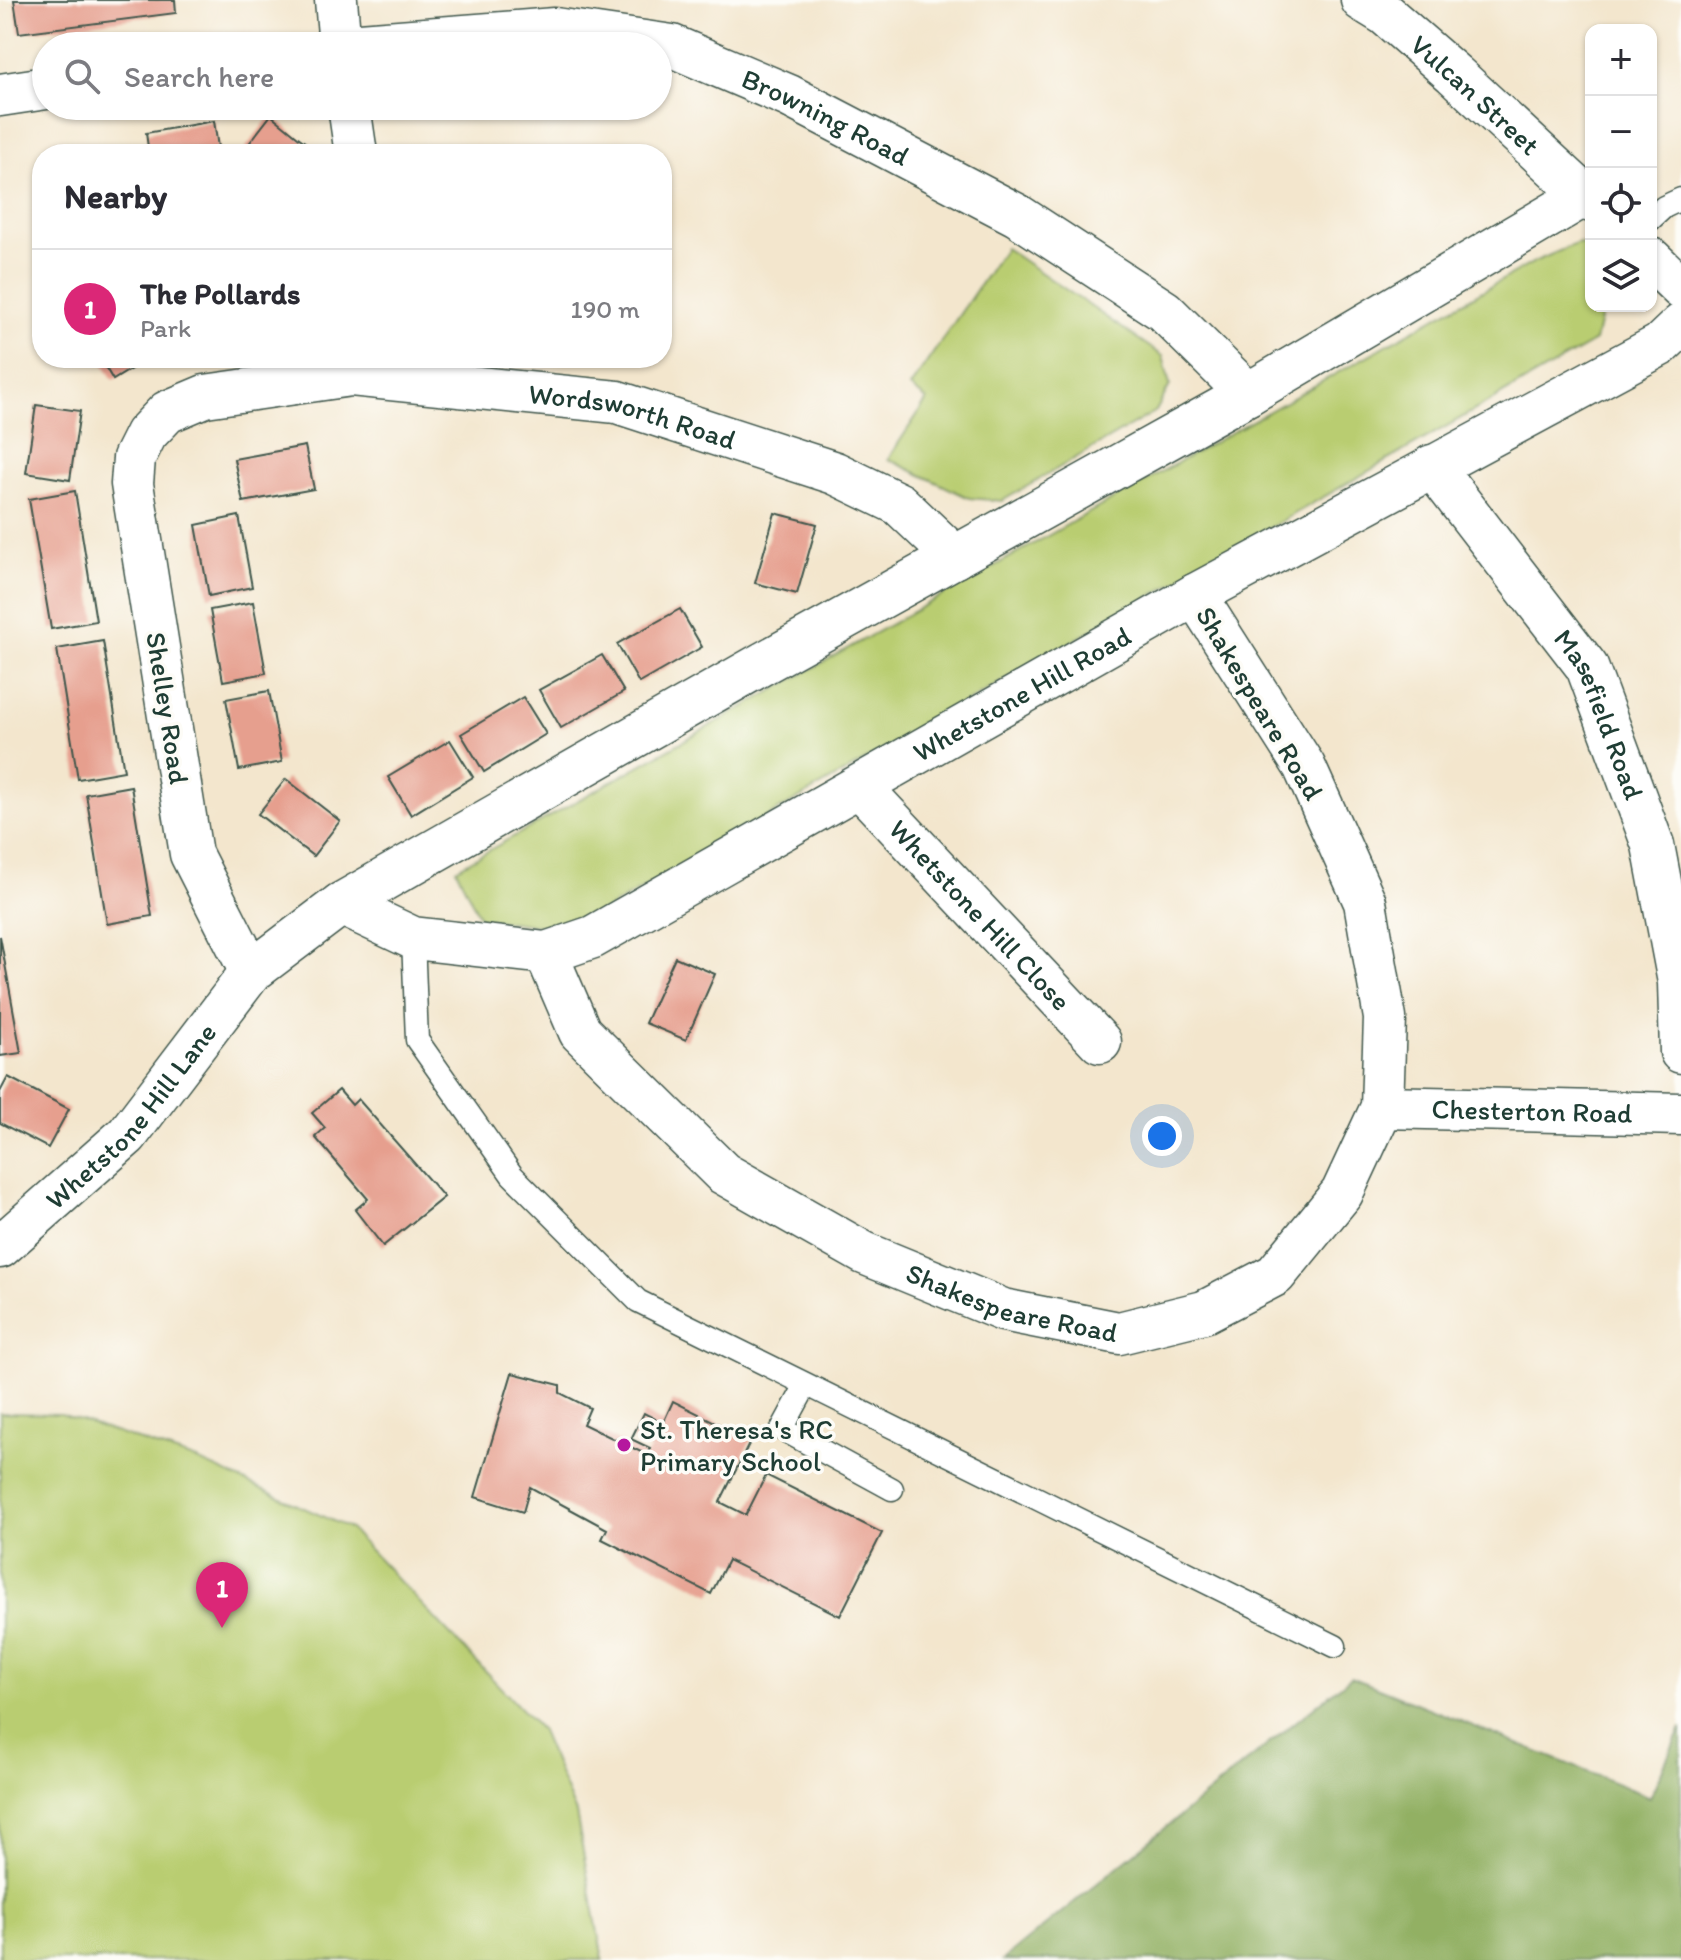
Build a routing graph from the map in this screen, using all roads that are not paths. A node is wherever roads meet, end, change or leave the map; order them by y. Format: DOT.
graph roads {
  1 [pos="336,0"];
  2 [pos="1380,5"];
  3 [pos="339,32"];
  4 [pos="517,32"];
  5 [pos="576,32"];
  6 [pos="672,46"];
  7 [pos="32,90"];
  8 [pos="0,95"];
  9 [pos="351,120"];
  10 [pos="355,144"];
  11 [pos="1585,195"];
  12 [pos="1681,199"];
  13 [pos="1585,200"];
  14 [pos="1657,213"];
  15 [pos="1657,265"];
  16 [pos="1681,288"];
  17 [pos="1681,325"];
  18 [pos="389,368"];
  19 [pos="1248,394"];
  20 [pos="146,434"];
  21 [pos="1432,466"];
  22 [pos="955,557"];
  23 [pos="1195,595"];
  24 [pos="861,788"];
  25 [pos="341,904"];
  26 [pos="413,938"];
  27 [pos="546,953"];
  28 [pos="251,972"];
  29 [pos="1100,1042"];
  30 [pos="1681,1052"];
  31 [pos="1382,1107"];
  32 [pos="1681,1114"];
  33 [pos="0,1247"];
  34 [pos="806,1385"];
  35 [pos="892,1489"];
  36 [pos="1335,1646"];
  1 -- 3 [label="street"];
  2 -- 11 [label="street, Vulcan Street"];
  4 -- 5 [label="street, Browning Road"];
  6 -- 19 [label="street, Browning Road"];
  7 -- 8 [label="street"];
  9 -- 10 [label="street"];
  12 -- 14 [label="lane"];
  13 -- 19 [label="street"];
  15 -- 16 [label="street"];
  17 -- 21 [label="street, Whetstone Hill Road"];
  18 -- 20 [label="street, Wordsworth Road"];
  18 -- 22 [label="street, Wordsworth Road"];
  19 -- 22 [label="street"];
  20 -- 28 [label="street, Shelley Road"];
  21 -- 23 [label="street, Whetstone Hill Road"];
  21 -- 30 [label="street, Masefield Road"];
  22 -- 25 [label="street"];
  23 -- 24 [label="street, Whetstone Hill Road"];
  23 -- 31 [label="street, Shakespeare Road"];
  24 -- 27 [label="street, Whetstone Hill Road"];
  24 -- 29 [label="street, Whetstone Hill Close"];
  25 -- 26 [label="street, Whetstone Hill Road"];
  25 -- 28 [label="street"];
  26 -- 27 [label="street, Whetstone Hill Road"];
  26 -- 34 [label="lane"];
  27 -- 31 [label="street, Shakespeare Road"];
  28 -- 33 [label="street, Whetstone Hill Lane"];
  31 -- 32 [label="street, Chesterton Road"];
  34 -- 35 [label="lane"];
  34 -- 36 [label="lane"];
}
